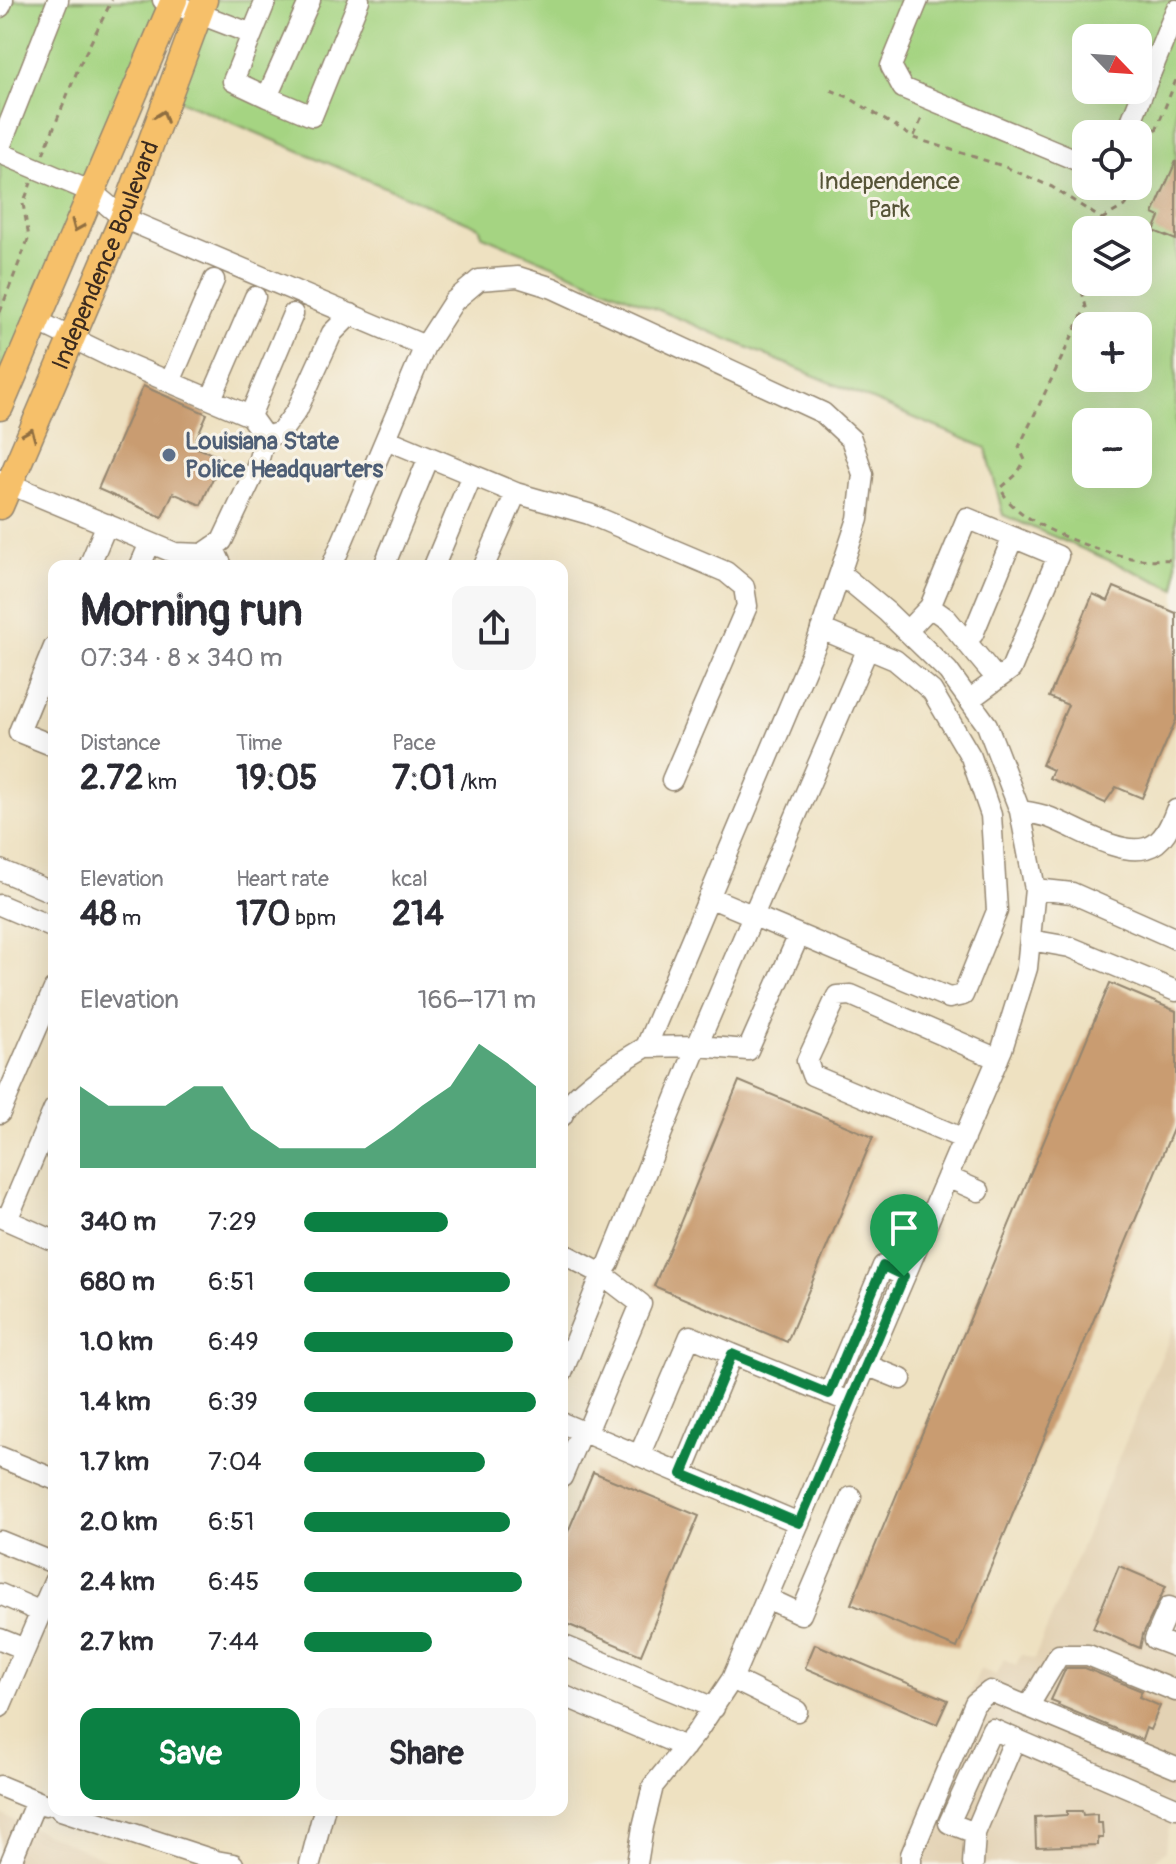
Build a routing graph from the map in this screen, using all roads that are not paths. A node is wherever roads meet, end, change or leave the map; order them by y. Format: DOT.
graph roads {
  1 [pos="3,0"];
  2 [pos="58,0"];
  3 [pos="266,0"];
  4 [pos="310,0"];
  5 [pos="359,0"];
  6 [pos="918,0"];
  7 [pos="170,1"];
  8 [pos="202,6"];
  9 [pos="0,7"];
  10 [pos="1176,10"];
  11 [pos="252,34"];
  12 [pos="267,97"];
  13 [pos="1132,120"];
  14 [pos="0,150"];
  15 [pos="1072,158"];
  16 [pos="92,192"];
  17 [pos="123,218"];
  18 [pos="214,280"];
  19 [pos="255,297"];
  20 [pos="293,314"];
  21 [pos="351,314"];
  22 [pos="37,321"];
  23 [pos="72,336"];
  24 [pos="425,346"];
  25 [pos="170,382"];
  26 [pos="211,399"];
  27 [pos="0,407"];
  28 [pos="250,416"];
  29 [pos="265,437"];
  30 [pos="386,439"];
  31 [pos="429,457"];
  32 [pos="472,475"];
  33 [pos="3,490"];
  34 [pos="516,493"];
  35 [pos="107,524"];
  36 [pos="1013,537"];
  37 [pos="150,543"];
  38 [pos="218,556"];
  39 [pos="92,560"];
  40 [pos="143,560"];
  41 [pos="188,560"];
  42 [pos="335,560"];
  43 [pos="386,560"];
  44 [pos="437,560"];
  45 [pos="487,560"];
  46 [pos="840,573"];
  47 [pos="930,607"];
  48 [pos="821,629"];
  49 [pos="907,631"];
  50 [pos="965,640"];
  51 [pos="868,648"];
  52 [pos="48,662"];
  53 [pos="997,679"];
  54 [pos="969,700"];
  55 [pos="48,744"];
  56 [pos="672,780"];
  57 [pos="1176,810"];
  58 [pos="1020,811"];
  59 [pos="0,870"];
  60 [pos="1035,889"];
  61 [pos="48,890"];
  62 [pos="709,897"];
  63 [pos="0,905"];
  64 [pos="752,915"];
  65 [pos="48,925"];
  66 [pos="799,935"];
  67 [pos="1176,939"];
  68 [pos="1030,940"];
  69 [pos="1176,991"];
  70 [pos="48,1003"];
  71 [pos="697,1046"];
  72 [pos="646,1047"];
  73 [pos="998,1059"];
  74 [pos="568,1105"];
  75 [pos="0,1113"];
  76 [pos="48,1122"];
  77 [pos="964,1139"];
  78 [pos="947,1177"];
  79 [pos="979,1191"];
  80 [pos="4,1218"];
  81 [pos="48,1234"];
  82 [pos="568,1256"];
  83 [pos="602,1274"];
  84 [pos="904,1276"];
  85 [pos="732,1354"];
  86 [pos="568,1358"];
  87 [pos="866,1365"];
  88 [pos="901,1379"];
  89 [pos="829,1394"];
  90 [pos="850,1402"];
  91 [pos="576,1429"];
  92 [pos="568,1456"];
  93 [pos="639,1456"];
  94 [pos="0,1457"];
  95 [pos="682,1474"];
  96 [pos="48,1477"];
  97 [pos="851,1497"];
  98 [pos="799,1523"];
  99 [pos="0,1541"];
  100 [pos="48,1561"];
  101 [pos="0,1594"];
  102 [pos="48,1596"];
  103 [pos="767,1598"];
  104 [pos="1176,1610"];
  105 [pos="41,1612"];
  106 [pos="0,1639"];
  107 [pos="568,1647"];
  108 [pos="1176,1647"];
  109 [pos="25,1649"];
  110 [pos="732,1679"];
  111 [pos="1176,1691"];
  112 [pos="568,1698"];
  113 [pos="0,1707"];
  114 [pos="1028,1707"];
  115 [pos="714,1708"];
  116 [pos="797,1711"];
  117 [pos="969,1719"];
  118 [pos="992,1729"];
  119 [pos="1015,1739"];
  120 [pos="685,1747"];
  121 [pos="1176,1768"];
  122 [pos="0,1786"];
  123 [pos="44,1804"];
  124 [pos="1176,1808"];
  125 [pos="79,1816"];
  126 [pos="322,1816"];
  127 [pos="949,1823"];
  128 [pos="924,1824"];
  129 [pos="975,1833"];
  130 [pos="10,1864"];
  131 [pos="233,1864"];
  132 [pos="310,1864"];
  133 [pos="637,1864"];
  134 [pos="911,1864"];
  135 [pos="973,1864"];
  1 -- 9 [label="street"];
  2 -- 14 [label="street"];
  3 -- 11 [label="street"];
  4 -- 12 [label="street"];
  5 -- 12 [label="street"];
  6 -- 15 [label="street"];
  7 -- 8 [label="street"];
  7 -- 16 [label="main road, Independence Boulevard"];
  8 -- 11 [label="street"];
  17 -- 8 [label="main road, Independence Boulevard, one-way"];
  10 -- 13 [label="street"];
  11 -- 12 [label="street"];
  14 -- 16 [label="street"];
  16 -- 17 [label="street"];
  16 -- 22 [label="main road, Independence Boulevard, one-way"];
  17 -- 21 [label="street"];
  17 -- 23 [label="main road, Independence Boulevard"];
  18 -- 25 [label="street"];
  19 -- 26 [label="street"];
  20 -- 28 [label="street"];
  21 -- 24 [label="street"];
  21 -- 29 [label="street"];
  22 -- 23 [label="street"];
  22 -- 27 [label="main road, Independence Boulevard"];
  23 -- 25 [label="street"];
  33 -- 23 [label="main road, Independence Boulevard, one-way"];
  24 -- 30 [label="street"];
  24 -- 46 [label="street"];
  25 -- 26 [label="street"];
  26 -- 28 [label="street"];
  28 -- 29 [label="street"];
  29 -- 38 [label="street"];
  30 -- 31 [label="street"];
  30 -- 42 [label="street"];
  31 -- 32 [label="street"];
  31 -- 43 [label="street"];
  32 -- 34 [label="street"];
  32 -- 44 [label="street"];
  33 -- 35 [label="street"];
  34 -- 45 [label="street"];
  34 -- 56 [label="street"];
  35 -- 37 [label="street"];
  35 -- 39 [label="street"];
  36 -- 47 [label="street"];
  36 -- 50 [label="street"];
  36 -- 53 [label="street"];
  37 -- 40 [label="street"];
  37 -- 41 [label="street"];
  38 -- 41 [label="street"];
  46 -- 48 [label="street"];
  46 -- 49 [label="street"];
  47 -- 49 [label="street"];
  47 -- 50 [label="street"];
  48 -- 51 [label="street"];
  48 -- 62 [label="street"];
  49 -- 54 [label="street"];
  50 -- 53 [label="street"];
  51 -- 64 [label="street"];
  51 -- 66 [label="street"];
  52 -- 55 [label="street"];
  53 -- 54 [label="street"];
  54 -- 58 [label="street"];
  57 -- 58 [label="street"];
  58 -- 60 [label="street"];
  59 -- 61 [label="street"];
  60 -- 67 [label="street"];
  60 -- 68 [label="street"];
  62 -- 64 [label="street"];
  62 -- 72 [label="street"];
  63 -- 65 [label="street"];
  64 -- 66 [label="street"];
  64 -- 71 [label="street"];
  66 -- 71 [label="street"];
  68 -- 69 [label="street"];
  68 -- 73 [label="street"];
  70 -- 75 [label="street"];
  71 -- 72 [label="street"];
  71 -- 83 [label="street"];
  72 -- 74 [label="street"];
  73 -- 77 [label="street"];
  73 -- 77 [label="street"];
  76 -- 80 [label="street"];
  77 -- 78 [label="street"];
  78 -- 79 [label="street"];
  78 -- 84 [label="street"];
  80 -- 81 [label="street"];
  82 -- 83 [label="street"];
  83 -- 86 [label="street"];
  83 -- 91 [label="street"];
  84 -- 87 [label="street"];
  84 -- 89 [label="street"];
  85 -- 89 [label="street"];
  85 -- 93 [label="street"];
  85 -- 95 [label="street"];
  87 -- 88 [label="street"];
  87 -- 90 [label="street"];
  89 -- 90 [label="street"];
  90 -- 98 [label="street"];
  91 -- 92 [label="street"];
  91 -- 93 [label="street"];
  93 -- 95 [label="street"];
  94 -- 96 [label="street"];
  95 -- 98 [label="street"];
  97 -- 103 [label="street"];
  98 -- 103 [label="street"];
  99 -- 100 [label="street"];
  101 -- 105 [label="street"];
  102 -- 105 [label="street"];
  103 -- 110 [label="street"];
  104 -- 108 [label="street"];
  105 -- 109 [label="street"];
  106 -- 109 [label="street"];
  107 -- 115 [label="street"];
  109 -- 113 [label="street"];
  110 -- 115 [label="street"];
  110 -- 116 [label="street"];
  111 -- 114 [label="street"];
  112 -- 120 [label="street"];
  114 -- 117 [label="street"];
  114 -- 121 [label="street"];
  115 -- 120 [label="street"];
  117 -- 118 [label="street"];
  117 -- 128 [label="street"];
  118 -- 119 [label="street"];
  118 -- 127 [label="street"];
  119 -- 124 [label="street"];
  119 -- 129 [label="street"];
  120 -- 133 [label="street"];
  122 -- 123 [label="street"];
  123 -- 130 [label="street"];
  125 -- 131 [label="street"];
  126 -- 132 [label="street"];
  127 -- 128 [label="street"];
  127 -- 129 [label="street"];
  128 -- 134 [label="street"];
  129 -- 135 [label="street"];
}
